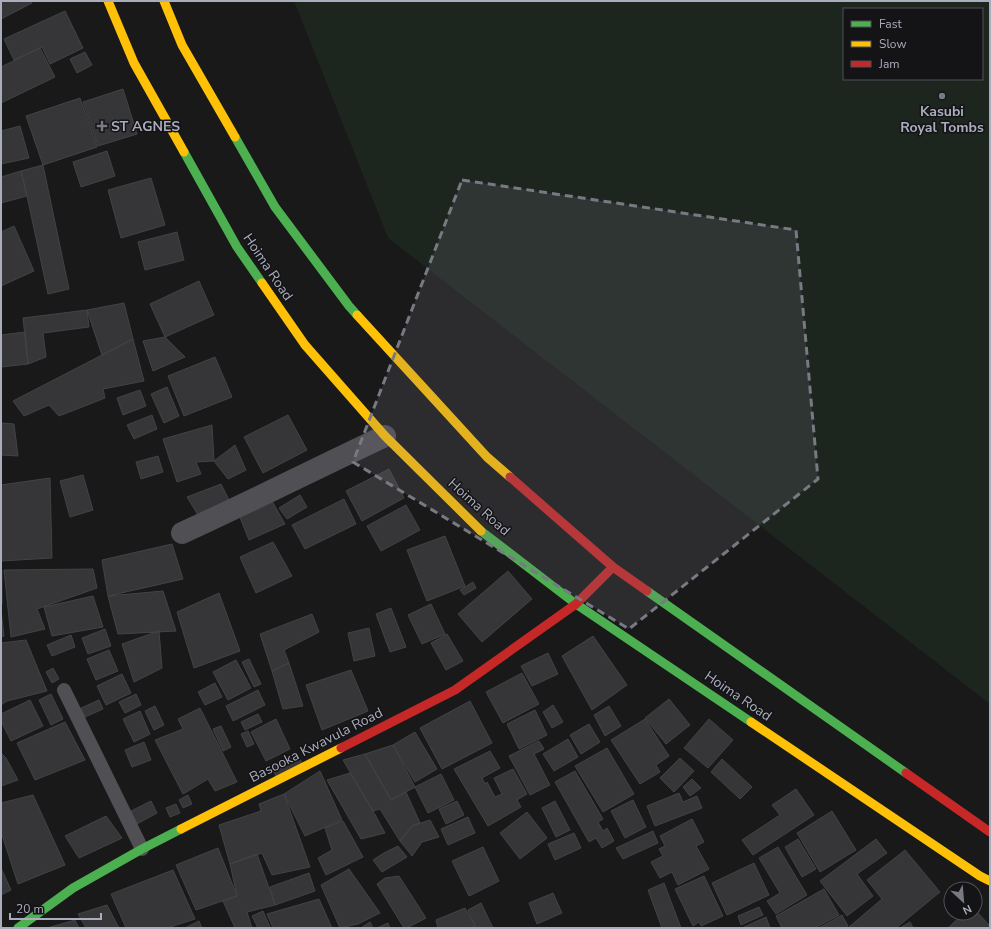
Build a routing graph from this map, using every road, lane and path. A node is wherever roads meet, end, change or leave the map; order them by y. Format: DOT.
graph roads {
  1 [pos="108,1"];
  2 [pos="164,1"];
  3 [pos="385,436"];
  4 [pos="182,533"];
  5 [pos="613,567"];
  6 [pos="576,604"];
  7 [pos="64,690"];
  8 [pos="990,832"];
  9 [pos="142,849"];
  10 [pos="990,881"];
  11 [pos="19,928"];
  1 -- 3 [label="main road, Hoima Road"];
  2 -- 5 [label="main road"];
  3 -- 4 [label="street"];
  3 -- 6 [label="main road, Hoima Road"];
  5 -- 6 [label="main road, Basooka Kwavula Road"];
  5 -- 8 [label="main road"];
  6 -- 9 [label="main road, Basooka Kwavula Road"];
  6 -- 10 [label="main road, Hoima Road"];
  7 -- 9 [label="lane"];
  9 -- 11 [label="main road, Basooka Kwavula Road"];
}
